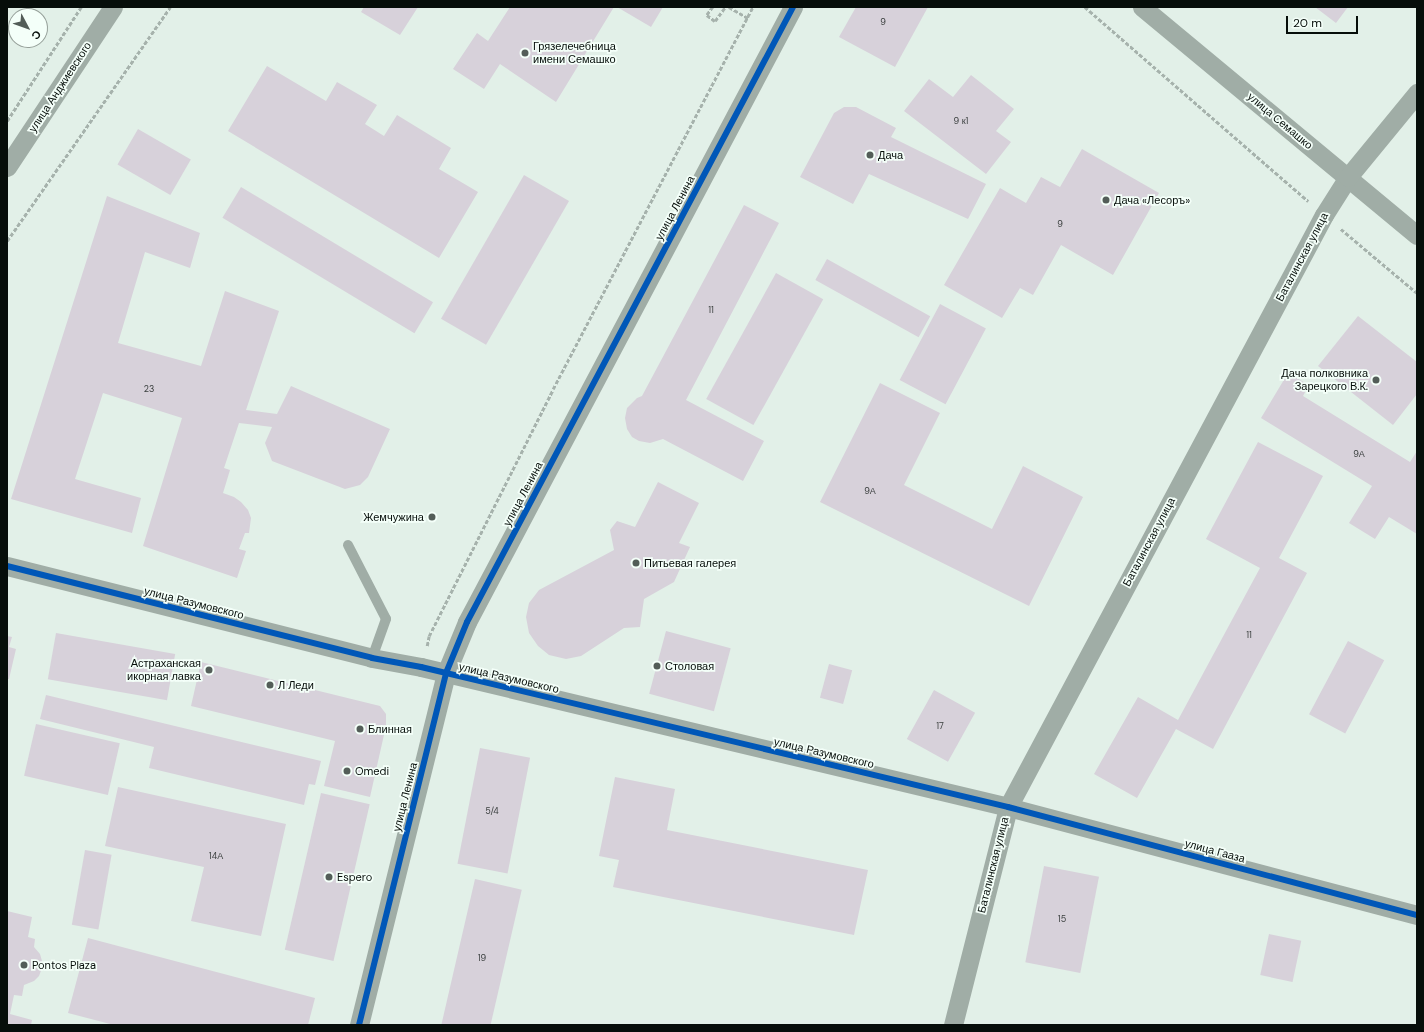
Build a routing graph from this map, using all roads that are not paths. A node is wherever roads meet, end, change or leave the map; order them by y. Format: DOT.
graph roads {
  1 [pos="112,7"];
  2 [pos="793,7"];
  3 [pos="1142,7"];
  4 [pos="1417,93"];
  5 [pos="7,167"];
  6 [pos="1348,177"];
  7 [pos="1417,235"];
  8 [pos="348,545"];
  9 [pos="7,566"];
  10 [pos="372,658"];
  11 [pos="446,674"];
  12 [pos="1008,807"];
  13 [pos="1417,915"];
  14 [pos="359,1025"];
  15 [pos="953,1025"];
  1 -- 5 [label="street, улица Анджиевского"];
  2 -- 11 [label="street, улица Ленина"];
  3 -- 6 [label="street, улица Семашко"];
  4 -- 6 [label="street, Баталинская улица"];
  6 -- 7 [label="street, улица Семашко"];
  6 -- 12 [label="street, Баталинская улица"];
  8 -- 10 [label="lane"];
  9 -- 10 [label="street, улица Разумовского"];
  10 -- 11 [label="street, улица Разумовского"];
  11 -- 12 [label="street, улица Разумовского"];
  11 -- 14 [label="street, улица Ленина"];
  12 -- 13 [label="street, улица Гааза"];
  12 -- 15 [label="street, Баталинская улица"];
}
